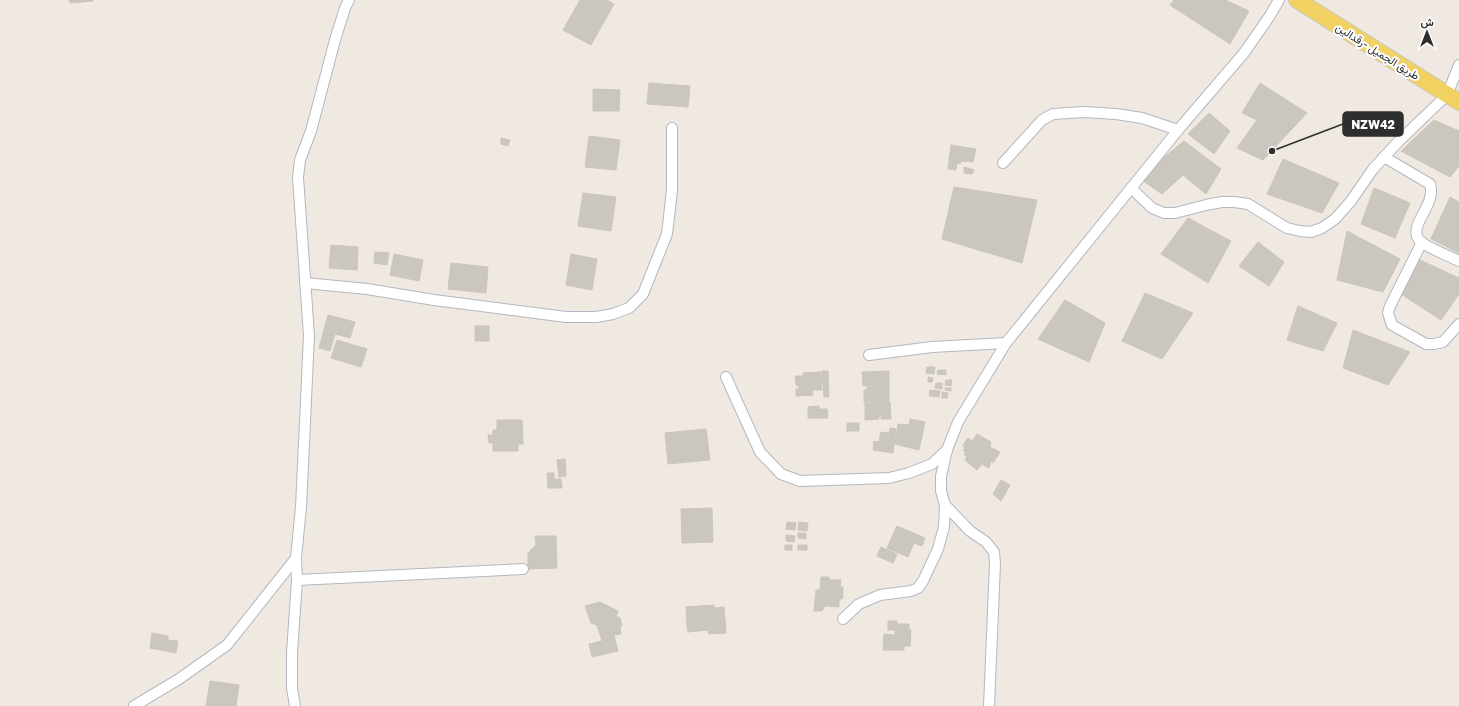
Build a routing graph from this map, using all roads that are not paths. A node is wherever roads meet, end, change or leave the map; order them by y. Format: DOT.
graph roads {
  1 [pos="349,0"];
  2 [pos="1279,0"];
  3 [pos="1297,0"];
  4 [pos="1459,65"];
  5 [pos="1453,98"];
  6 [pos="672,128"];
  7 [pos="1178,130"];
  8 [pos="1384,157"];
  9 [pos="1004,162"];
  10 [pos="1131,188"];
  11 [pos="1422,242"];
  12 [pos="1459,261"];
  13 [pos="305,283"];
  14 [pos="1459,324"];
  15 [pos="1006,343"];
  16 [pos="869,355"];
  17 [pos="726,377"];
  18 [pos="947,450"];
  19 [pos="945,505"];
  20 [pos="296,558"];
  21 [pos="523,569"];
  22 [pos="296,580"];
  23 [pos="843,618"];
  24 [pos="134,706"];
  25 [pos="295,706"];
  26 [pos="989,706"];
  1 -- 13 [label="street"];
  2 -- 7 [label="street"];
  3 -- 5 [label="main road, طريق الجميل -رقدالين"];
  4 -- 5 [label="street"];
  5 -- 8 [label="street"];
  6 -- 13 [label="street"];
  7 -- 9 [label="street"];
  7 -- 10 [label="street"];
  8 -- 10 [label="street"];
  8 -- 11 [label="street"];
  10 -- 15 [label="street"];
  11 -- 12 [label="street"];
  11 -- 14 [label="street"];
  13 -- 20 [label="street"];
  15 -- 16 [label="street"];
  15 -- 18 [label="street"];
  17 -- 18 [label="street"];
  18 -- 19 [label="street"];
  19 -- 23 [label="street"];
  19 -- 26 [label="street"];
  20 -- 22 [label="street"];
  20 -- 24 [label="street"];
  21 -- 22 [label="street"];
  22 -- 25 [label="street"];
}
